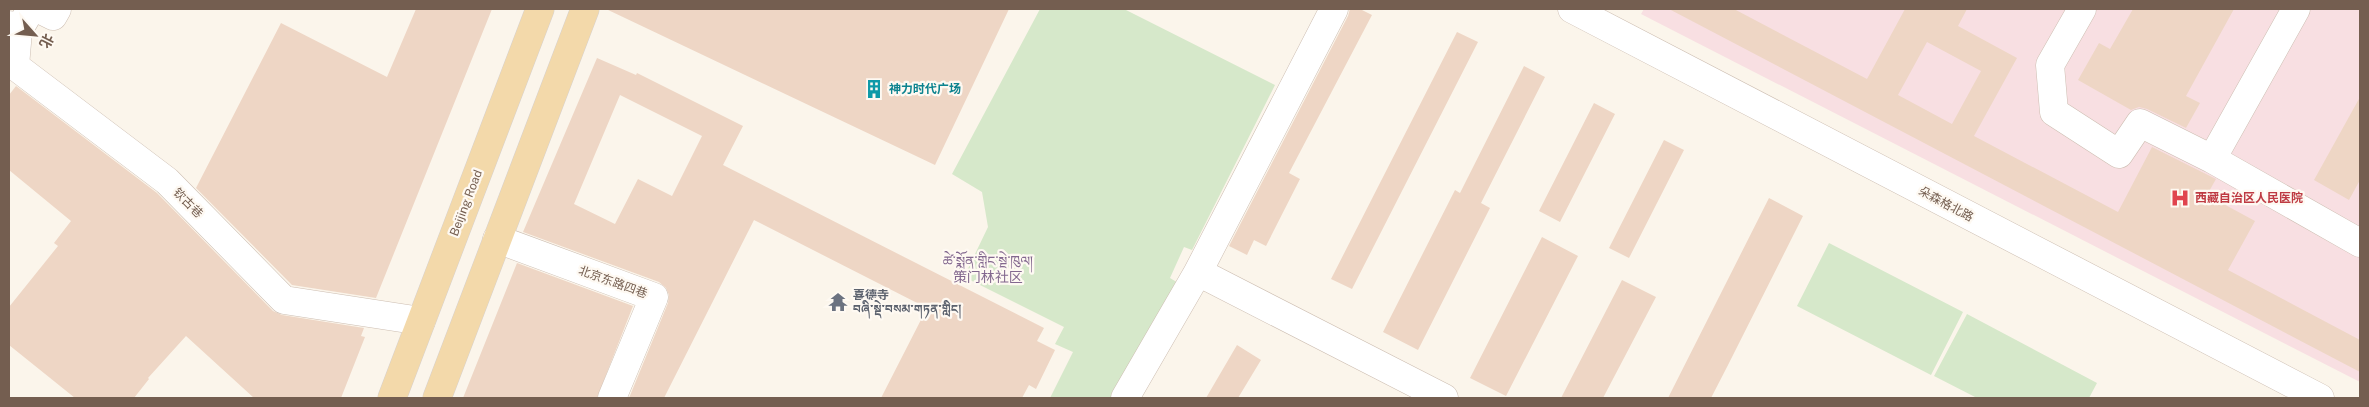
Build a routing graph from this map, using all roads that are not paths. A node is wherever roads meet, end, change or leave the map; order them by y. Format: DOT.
graph roads {
  1 [pos="39,9"];
  2 [pos="57,9"];
  3 [pos="540,9"];
  4 [pos="585,9"];
  5 [pos="1334,9"];
  6 [pos="1572,9"];
  7 [pos="2082,9"];
  8 [pos="2296,9"];
  9 [pos="17,28"];
  10 [pos="2212,159"];
  11 [pos="497,239"];
  12 [pos="2360,244"];
  13 [pos="1198,272"];
  14 [pos="421,321"];
  15 [pos="1400,388"];
  16 [pos="392,398"];
  17 [pos="437,398"];
  18 [pos="612,398"];
  19 [pos="1125,398"];
  20 [pos="1444,398"];
  21 [pos="2320,398"];
  1 -- 2 [label="street"];
  3 -- 14 [label="main road, Beijing Road"];
  4 -- 11 [label="main road"];
  5 -- 13 [label="street"];
  6 -- 21 [label="street, 朵森格北路"];
  7 -- 10 [label="street"];
  8 -- 10 [label="street"];
  9 -- 14 [label="street, 钦古巷"];
  10 -- 12 [label="street"];
  11 -- 17 [label="main road"];
  11 -- 18 [label="street, 北京东路四巷"];
  13 -- 15 [label="street"];
  13 -- 19 [label="street"];
  14 -- 16 [label="main road, Beijing Road"];
  15 -- 20 [label="street"];
}
